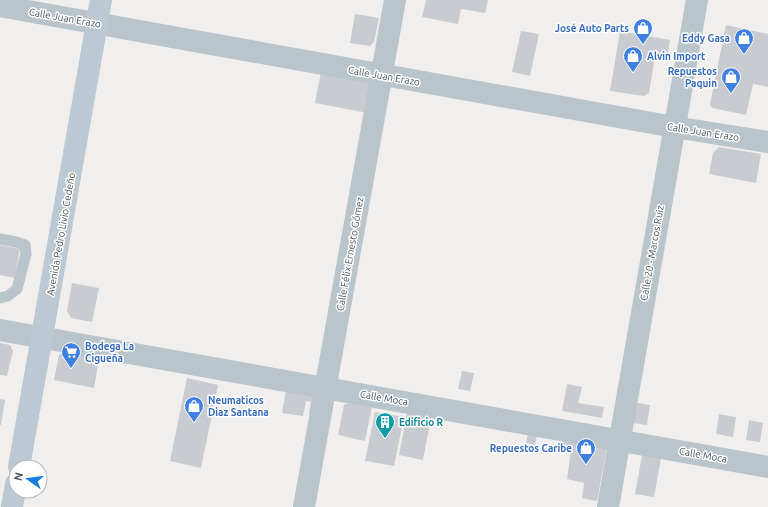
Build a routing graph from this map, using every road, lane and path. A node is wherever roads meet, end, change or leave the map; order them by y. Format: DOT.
graph roads {
  1 [pos="101,0"];
  2 [pos="395,0"];
  3 [pos="697,0"];
  4 [pos="0,6"];
  5 [pos="97,23"];
  6 [pos="382,76"];
  7 [pos="674,128"];
  8 [pos="768,142"];
  9 [pos="0,239"];
  10 [pos="0,298"];
  11 [pos="0,330"];
  12 [pos="43,337"];
  13 [pos="326,388"];
  14 [pos="620,441"];
  15 [pos="20,459"];
  16 [pos="768,467"];
  17 [pos="304,507"];
  18 [pos="608,507"];
  1 -- 5 [label="main road, Avenida Pedro Livio Cedeño"];
  2 -- 6 [label="street, Calle Félix Ernesto Gómez"];
  3 -- 7 [label="street, Calle 20 - Marcos Ruiz"];
  4 -- 5 [label="street, Calle Juan Erazo"];
  5 -- 6 [label="street, Calle Juan Erazo"];
  5 -- 12 [label="main road, Avenida Pedro Livio Cedeño"];
  6 -- 7 [label="street, Calle Juan Erazo"];
  6 -- 13 [label="street, Calle Félix Ernesto Gómez"];
  7 -- 8 [label="street, Calle Juan Erazo"];
  7 -- 14 [label="street, Calle 20 - Marcos Ruiz"];
  9 -- 10 [label="lane"];
  11 -- 12 [label="street, Calle Moca"];
  12 -- 13 [label="street, Calle Moca"];
  12 -- 15 [label="main road, Avenida Pedro Livio Cedeño"];
  13 -- 14 [label="street, Calle Moca"];
  13 -- 17 [label="street, Calle Félix Ernesto Gómez"];
  14 -- 16 [label="street, Calle Moca"];
  14 -- 18 [label="street, Calle 20 - Marcos Ruiz"];
}
